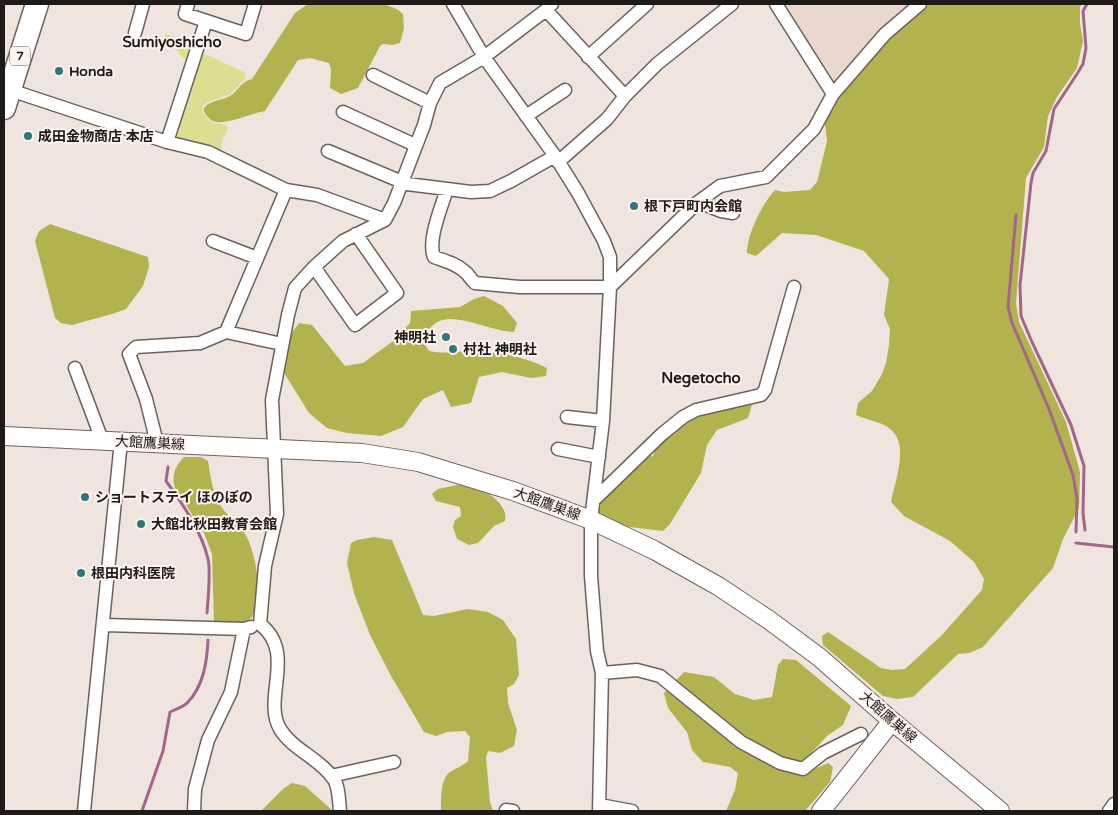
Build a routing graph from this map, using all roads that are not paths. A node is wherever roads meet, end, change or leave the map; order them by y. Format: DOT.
graph roads {
  1 [pos="37,4"];
  2 [pos="143,4"];
  3 [pos="188,4"];
  4 [pos="255,4"];
  5 [pos="453,4"];
  6 [pos="647,4"];
  7 [pos="732,4"];
  8 [pos="776,4"];
  9 [pos="920,4"];
  10 [pos="549,7"];
  11 [pos="206,21"];
  12 [pos="135,33"];
  13 [pos="484,57"];
  14 [pos="588,57"];
  15 [pos="373,75"];
  16 [pos="565,90"];
  17 [pos="833,94"];
  18 [pos="625,96"];
  19 [pos="7,99"];
  20 [pos="430,103"];
  21 [pos="343,112"];
  22 [pos="526,116"];
  23 [pos="167,142"];
  24 [pos="415,145"];
  25 [pos="328,151"];
  26 [pos="557,159"];
  27 [pos="401,182"];
  28 [pos="447,189"];
  29 [pos="286,190"];
  30 [pos="698,202"];
  31 [pos="733,213"];
  32 [pos="385,220"];
  33 [pos="356,234"];
  34 [pos="213,241"];
  35 [pos="257,258"];
  36 [pos="314,267"];
  37 [pos="610,287"];
  38 [pos="794,287"];
  39 [pos="226,332"];
  40 [pos="282,344"];
  41 [pos="75,368"];
  42 [pos="567,417"];
  43 [pos="603,421"];
  44 [pos="4,436"];
  45 [pos="102,440"];
  46 [pos="121,441"];
  47 [pos="158,443"];
  48 [pos="274,449"];
  49 [pos="558,449"];
  50 [pos="599,457"];
  51 [pos="594,500"];
  52 [pos="591,520"];
  53 [pos="260,624"];
  54 [pos="104,625"];
  55 [pos="244,628"];
  56 [pos="602,673"];
  57 [pos="892,721"];
  58 [pos="861,734"];
  59 [pos="394,762"];
  60 [pos="331,776"];
  61 [pos="1114,804"];
  62 [pos="600,808"];
  63 [pos="84,811"];
  64 [pos="194,811"];
  65 [pos="340,811"];
  66 [pos="632,811"];
  67 [pos="821,811"];
  68 [pos="1000,811"];
  69 [pos="1109,811"];
  1 -- 19 [label="highway, 7"];
  2 -- 12 [label="street"];
  3 -- 11 [label="street"];
  4 -- 11 [label="street"];
  5 -- 13 [label="street"];
  6 -- 14 [label="street"];
  7 -- 18 [label="street"];
  8 -- 17 [label="street"];
  9 -- 17 [label="street"];
  10 -- 13 [label="street"];
  10 -- 14 [label="street"];
  11 -- 23 [label="street"];
  13 -- 20 [label="street"];
  13 -- 22 [label="street"];
  14 -- 18 [label="street"];
  15 -- 20 [label="street"];
  16 -- 22 [label="street"];
  17 -- 30 [label="street"];
  18 -- 26 [label="street"];
  19 -- 23 [label="street"];
  20 -- 24 [label="street"];
  21 -- 24 [label="street"];
  22 -- 26 [label="street"];
  23 -- 29 [label="street"];
  24 -- 27 [label="street"];
  25 -- 27 [label="street"];
  26 -- 28 [label="street"];
  26 -- 37 [label="street"];
  27 -- 28 [label="street"];
  27 -- 32 [label="street"];
  28 -- 37 [label="street"];
  29 -- 32 [label="street"];
  29 -- 35 [label="street"];
  30 -- 31 [label="street"];
  30 -- 37 [label="street"];
  32 -- 33 [label="street"];
  33 -- 36 [label="street"];
  33 -- 36 [label="street"];
  34 -- 35 [label="street"];
  35 -- 39 [label="street"];
  36 -- 40 [label="street"];
  37 -- 43 [label="street"];
  38 -- 51 [label="street"];
  39 -- 40 [label="street"];
  39 -- 47 [label="street"];
  40 -- 48 [label="street"];
  41 -- 45 [label="street"];
  42 -- 43 [label="street"];
  43 -- 50 [label="street"];
  44 -- 45 [label="main road, 大館鷹巣線"];
  45 -- 46 [label="main road, 大館鷹巣線"];
  46 -- 47 [label="main road, 大館鷹巣線"];
  46 -- 54 [label="street"];
  47 -- 48 [label="main road, 大館鷹巣線"];
  48 -- 52 [label="main road, 大館鷹巣線"];
  48 -- 53 [label="street"];
  49 -- 50 [label="street"];
  50 -- 51 [label="street"];
  51 -- 52 [label="street"];
  52 -- 56 [label="street"];
  52 -- 57 [label="main road, 大館鷹巣線"];
  53 -- 55 [label="street"];
  53 -- 60 [label="street"];
  54 -- 55 [label="street"];
  54 -- 63 [label="street"];
  55 -- 64 [label="street"];
  56 -- 58 [label="street"];
  56 -- 62 [label="street"];
  57 -- 67 [label="main road"];
  57 -- 68 [label="main road, 大館鷹巣線"];
  59 -- 60 [label="street"];
  60 -- 65 [label="street"];
  61 -- 69 [label="street"];
  62 -- 66 [label="street"];
}
